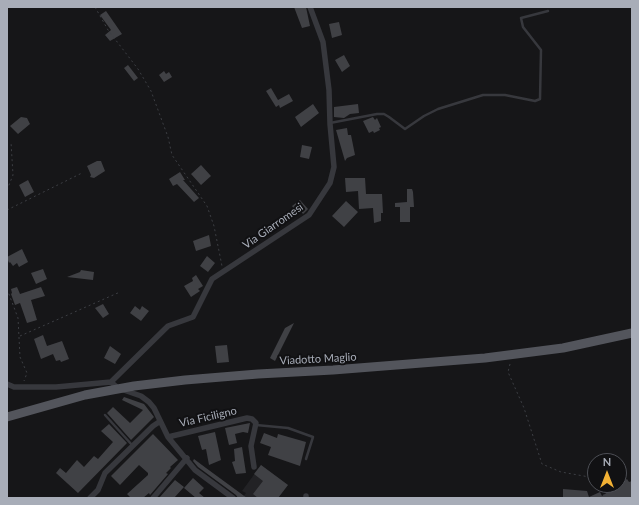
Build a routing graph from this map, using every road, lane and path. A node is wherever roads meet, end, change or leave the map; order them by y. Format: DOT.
graph roads {
  1 [pos="95,7"];
  2 [pos="310,7"];
  3 [pos="548,11"];
  4 [pos="330,124"];
  5 [pos="11,142"];
  6 [pos="82,173"];
  7 [pos="7,190"];
  8 [pos="7,210"];
  9 [pos="223,272"];
  10 [pos="7,289"];
  11 [pos="120,292"];
  12 [pos="632,333"];
  13 [pos="20,336"];
  14 [pos="511,361"];
  15 [pos="111,382"];
  16 [pos="7,385"];
  17 [pos="21,387"];
  18 [pos="104,415"];
  19 [pos="7,417"];
  20 [pos="159,422"];
  21 [pos="255,425"];
  22 [pos="168,437"];
  23 [pos="132,446"];
  24 [pos="187,458"];
  25 [pos="306,459"];
  26 [pos="254,466"];
  27 [pos="587,477"];
  28 [pos="90,498"];
  29 [pos="153,498"];
  30 [pos="233,498"];
  1 -- 9 [label="path"];
  2 -- 4 [label="street, Via Giarromesi"];
  3 -- 4 [label="lane"];
  4 -- 9 [label="street, Via Giarromesi"];
  5 -- 7 [label="path"];
  6 -- 8 [label="path"];
  9 -- 15 [label="street, Via Giarromesi"];
  10 -- 13 [label="path"];
  11 -- 13 [label="path"];
  12 -- 19 [label="main road, Viadotto Maglio, bridge"];
  13 -- 17 [label="path"];
  14 -- 27 [label="path"];
  15 -- 17 [label="street"];
  15 -- 20 [label="street, Via Ficiligno"];
  16 -- 17 [label="street"];
  18 -- 23 [label="lane"];
  20 -- 22 [label="street, Via Ficiligno"];
  20 -- 23 [label="street"];
  21 -- 22 [label="street, Via Ficiligno"];
  21 -- 25 [label="lane"];
  21 -- 26 [label="street"];
  22 -- 24 [label="street, Via Ficiligno"];
  23 -- 28 [label="street"];
  24 -- 29 [label="street"];
  24 -- 30 [label="street, Via Ficiligno"];
}
